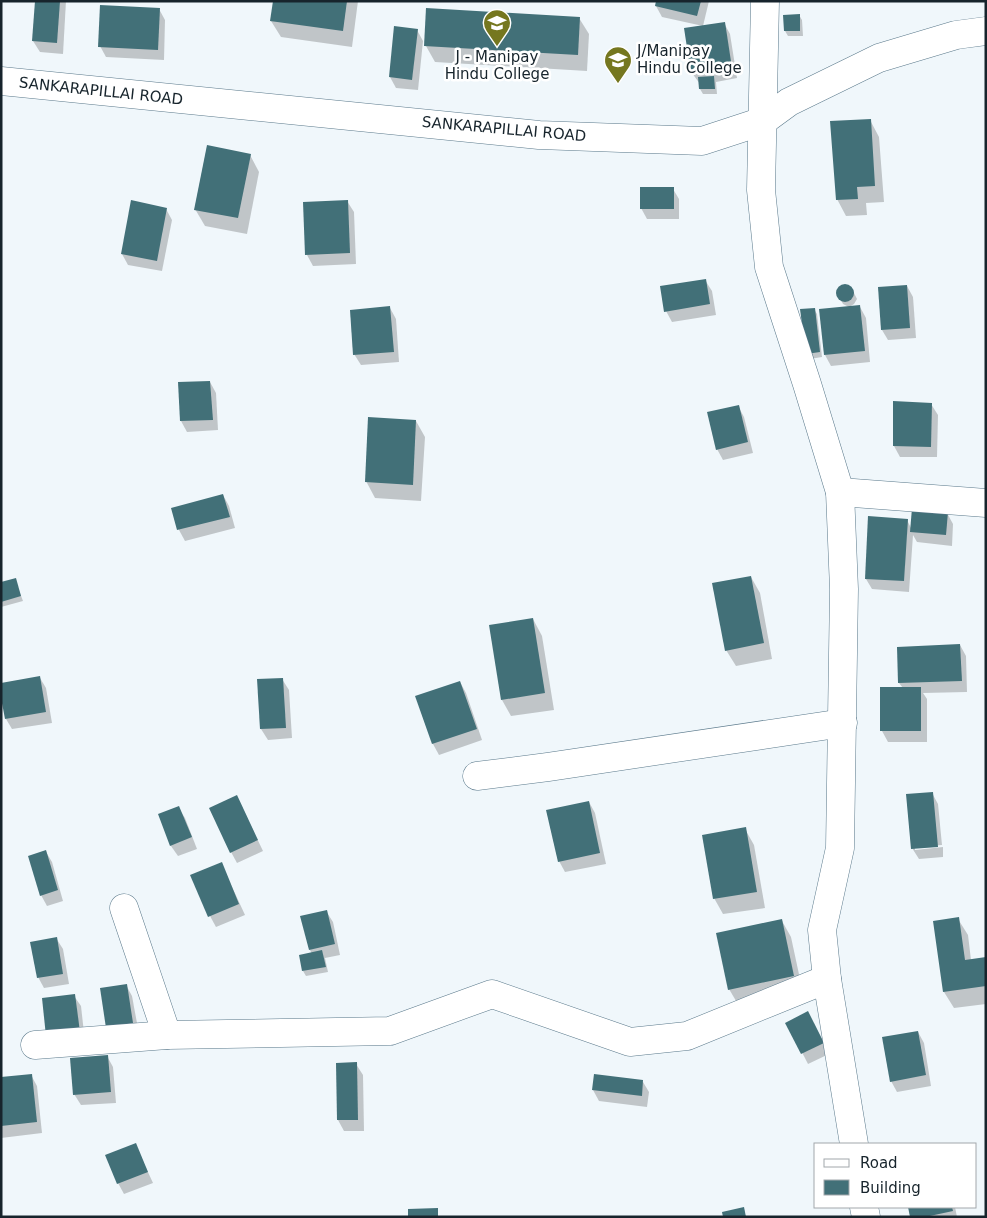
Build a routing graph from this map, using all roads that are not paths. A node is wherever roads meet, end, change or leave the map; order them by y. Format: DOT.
graph roads {
  1 [pos="765,1"];
  2 [pos="986,31"];
  3 [pos="1,81"];
  4 [pos="764,121"];
  5 [pos="840,492"];
  6 [pos="986,503"];
  7 [pos="843,723"];
  8 [pos="477,776"];
  9 [pos="124,908"];
  10 [pos="827,979"];
  11 [pos="167,1035"];
  12 [pos="35,1045"];
  13 [pos="854,1143"];
  1 -- 4 [label="street"];
  2 -- 4 [label="street, SANKARAPILLAI ROAD"];
  3 -- 4 [label="street, SANKARAPILLAI ROAD"];
  4 -- 5 [label="street"];
  5 -- 6 [label="street"];
  5 -- 7 [label="street"];
  7 -- 8 [label="street"];
  7 -- 10 [label="street"];
  9 -- 11 [label="street"];
  10 -- 11 [label="street"];
  10 -- 13 [label="street"];
  11 -- 12 [label="street"];
}
